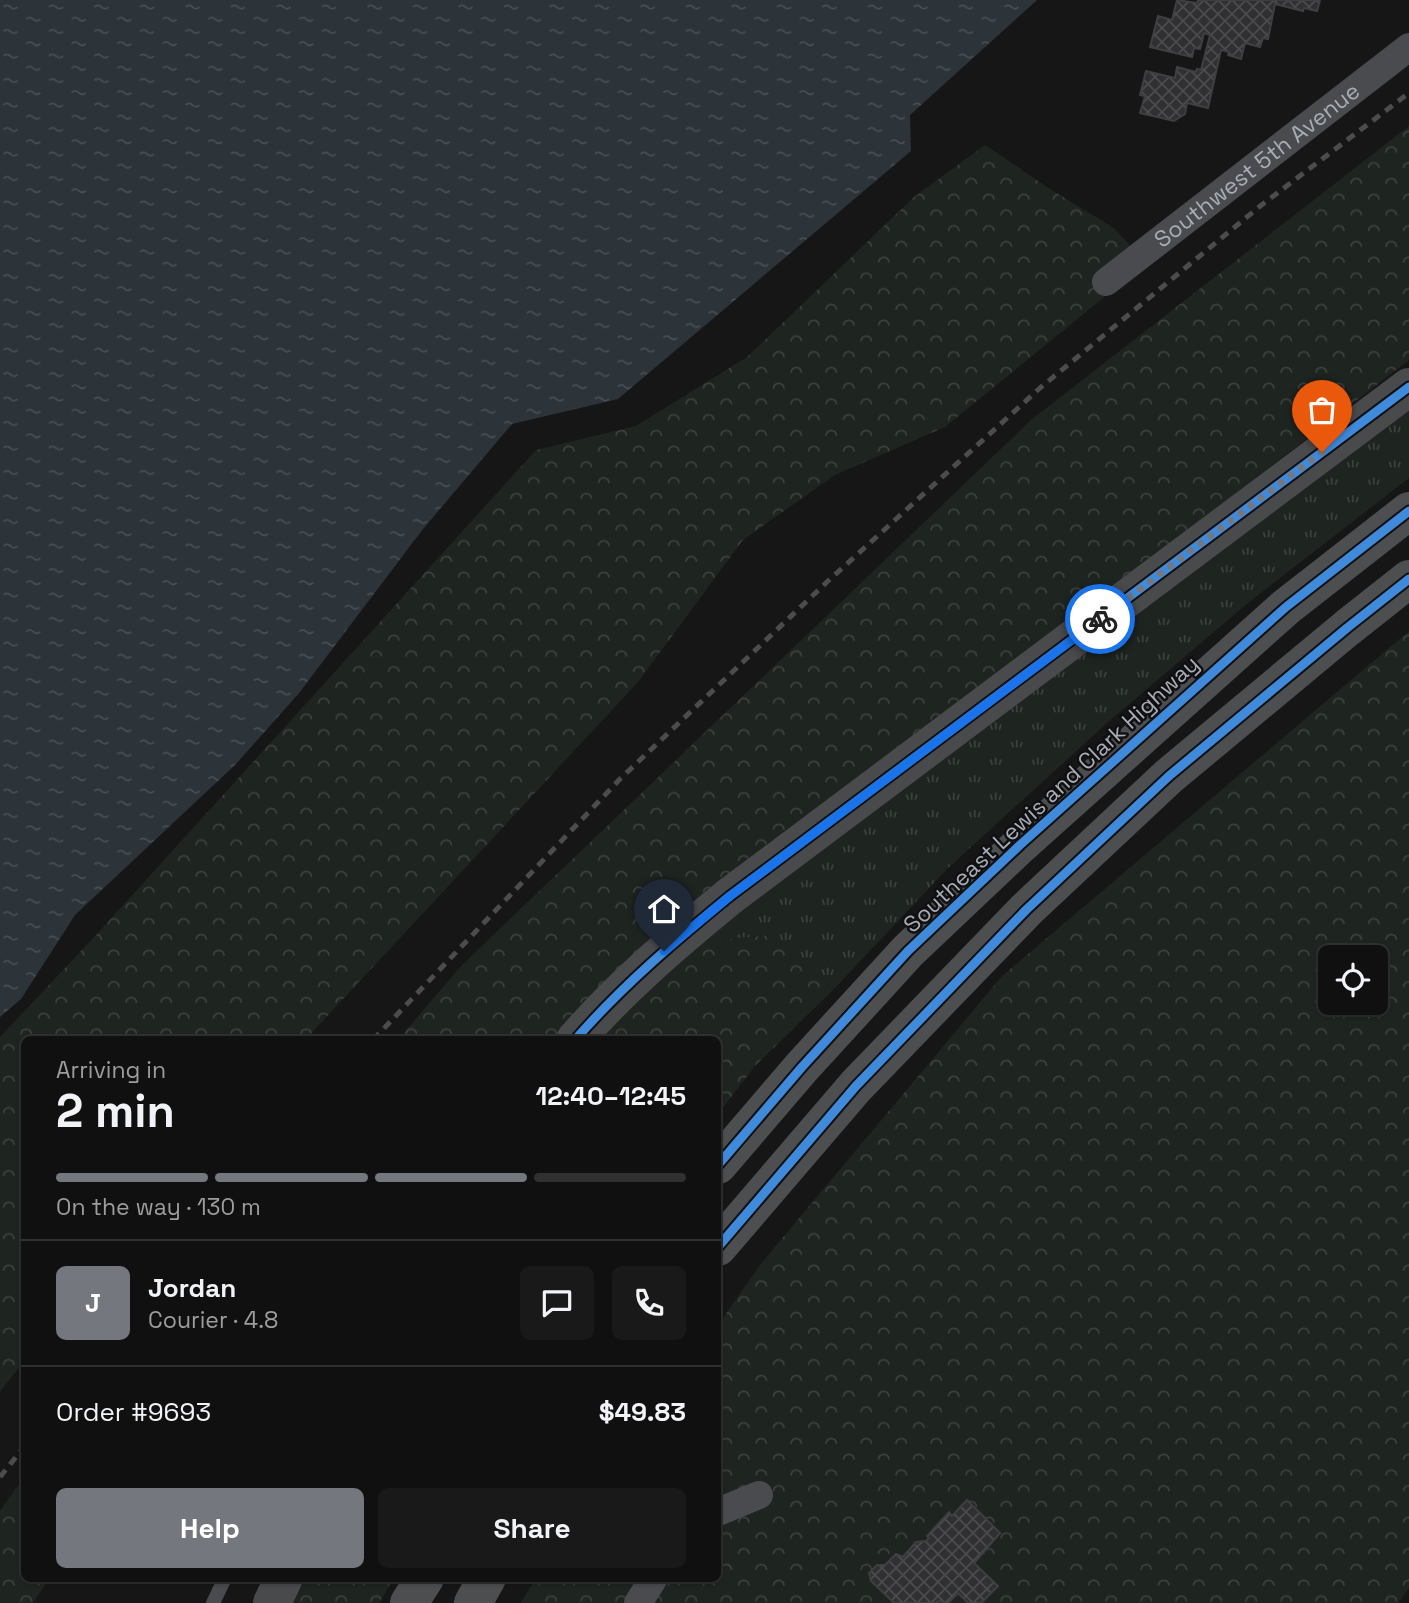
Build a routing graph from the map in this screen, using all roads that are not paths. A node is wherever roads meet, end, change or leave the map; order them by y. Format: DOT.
graph roads {
  1 [pos="1409,47"];
  2 [pos="1106,282"];
  3 [pos="1409,387"];
  4 [pos="1409,510"];
  5 [pos="1409,579"];
  6 [pos="579,1036"];
  7 [pos="721,1162"];
  8 [pos="721,1244"];
  9 [pos="759,1495"];
  10 [pos="721,1511"];
  11 [pos="223,1582"];
  12 [pos="282,1582"];
  13 [pos="422,1582"];
  14 [pos="485,1582"];
  15 [pos="651,1582"];
  16 [pos="213,1603"];
  17 [pos="272,1603"];
  18 [pos="409,1603"];
  19 [pos="472,1603"];
  20 [pos="638,1603"];
  1 -- 2 [label="street, Southwest 5th Avenue"];
  3 -- 6 [label="street"];
  4 -- 7 [label="highway, Southeast Lewis and Clark Highway"];
  5 -- 8 [label="highway"];
  9 -- 10 [label="street"];
  11 -- 16 [label="lane"];
  12 -- 17 [label="street"];
  13 -- 18 [label="highway"];
  14 -- 19 [label="highway"];
  15 -- 20 [label="street"];
}
